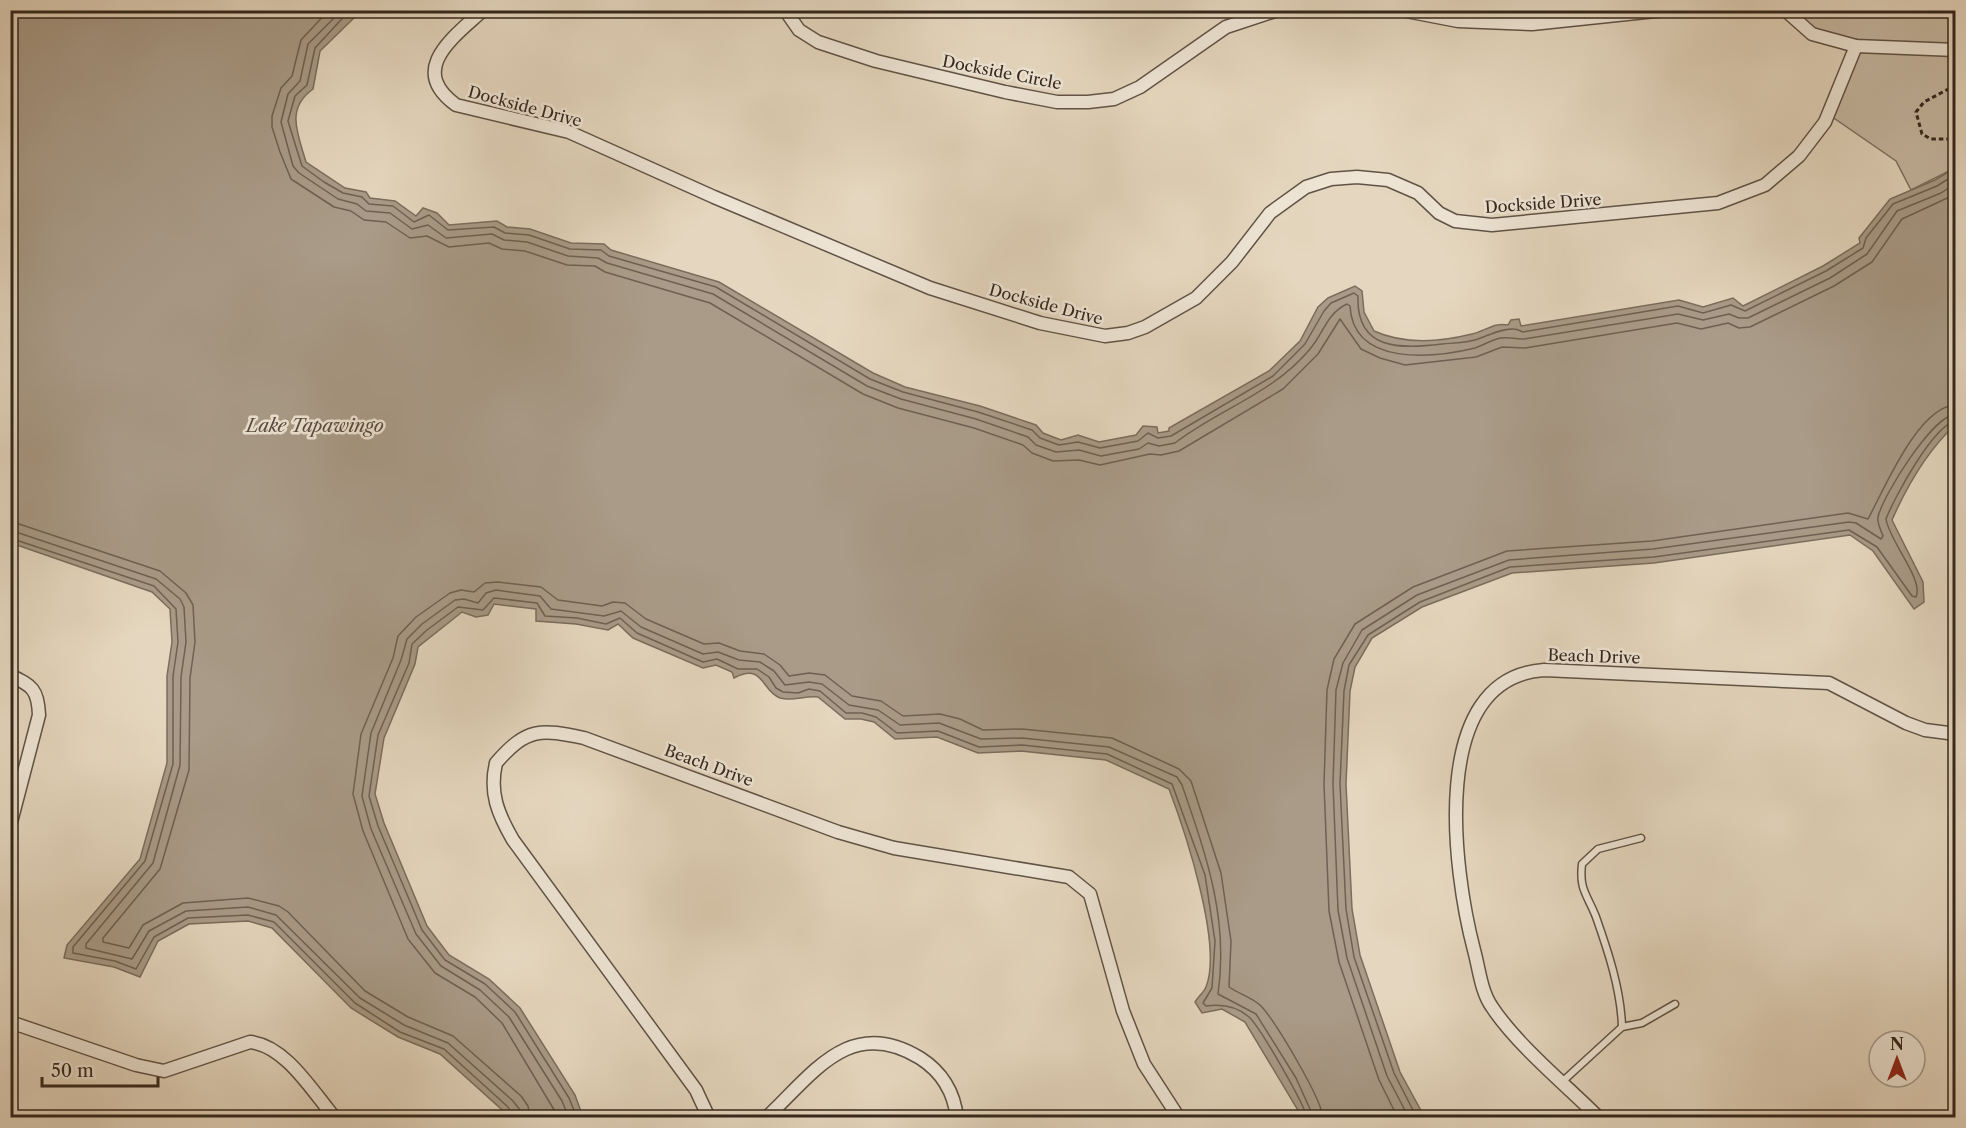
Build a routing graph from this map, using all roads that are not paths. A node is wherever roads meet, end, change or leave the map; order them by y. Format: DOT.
graph roads {
  1 [pos="483,10"];
  2 [pos="785,10"];
  3 [pos="1278,10"];
  4 [pos="1401,10"];
  5 [pos="1665,10"];
  6 [pos="1785,10"];
  7 [pos="1856,46"];
  8 [pos="1956,50"];
  9 [pos="10,675"];
  10 [pos="1956,734"];
  11 [pos="10,826"];
  12 [pos="1641,838"];
  13 [pos="1675,1004"];
  14 [pos="10,1022"];
  15 [pos="1622,1027"];
  16 [pos="1563,1081"];
  17 [pos="335,1118"];
  18 [pos="709,1118"];
  19 [pos="766,1118"];
  20 [pos="957,1118"];
  21 [pos="1179,1118"];
  22 [pos="1599,1118"];
  1 -- 7 [label="street, Dockside Drive"];
  2 -- 3 [label="street, Dockside Circle"];
  4 -- 5 [label="street"];
  6 -- 7 [label="street"];
  7 -- 8 [label="street"];
  9 -- 11 [label="street"];
  10 -- 16 [label="street, Beach Drive"];
  12 -- 15 [label="lane"];
  13 -- 15 [label="lane"];
  14 -- 17 [label="street"];
  15 -- 16 [label="lane"];
  16 -- 22 [label="street, Beach Drive"];
  18 -- 21 [label="street, Beach Drive"];
  19 -- 20 [label="street"];
}
